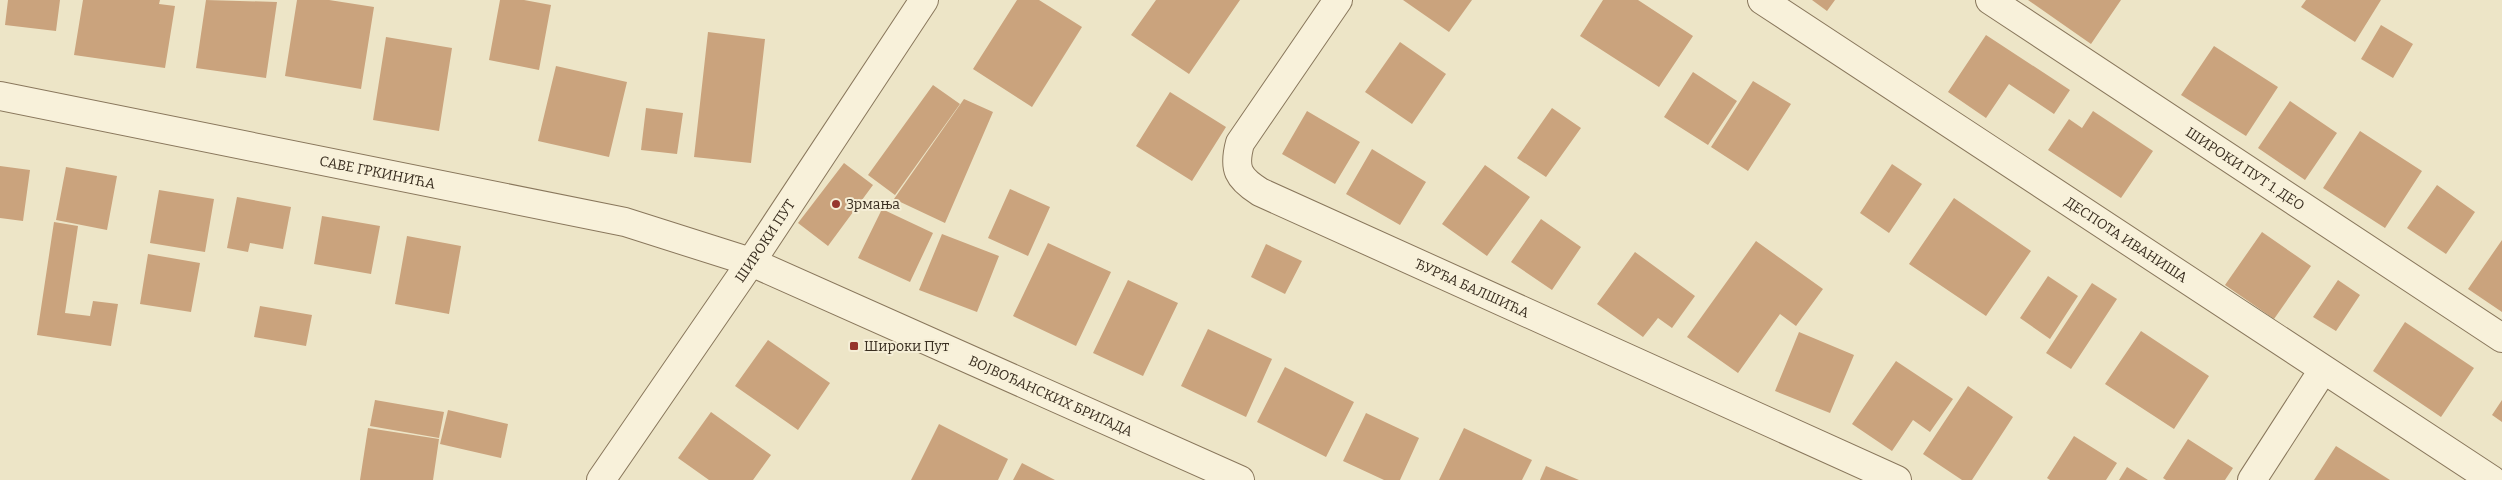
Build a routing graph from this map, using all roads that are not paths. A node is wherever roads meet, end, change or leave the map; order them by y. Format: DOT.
graph roads {
  1 [pos="924,0"];
  2 [pos="1338,0"];
  3 [pos="1762,0"];
  4 [pos="1990,0"];
  5 [pos="0,96"];
  6 [pos="751,262"];
  7 [pos="2502,338"];
  8 [pos="2323,370"];
  9 [pos="601,480"];
  10 [pos="1240,480"];
  11 [pos="1897,480"];
  12 [pos="2252,480"];
  13 [pos="2492,480"];
  1 -- 6 [label="street, ШИРОКИ ПУТ"];
  2 -- 11 [label="street, ЂУРЂА БАЛШИЋА"];
  3 -- 8 [label="street, ДЕСПОТА ИВАНИША"];
  4 -- 7 [label="street, ШИРОКИ ПУТ 1. ДЕО"];
  5 -- 6 [label="street, САВЕ ГРКИНИЋА"];
  6 -- 9 [label="street, ШИРОКИ ПУТ"];
  6 -- 10 [label="street, ВОЈВОЂАНСКИХ БРИГАДА"];
  8 -- 12 [label="street"];
  8 -- 13 [label="street, ДЕСПОТА ИВАНИША"];
}
